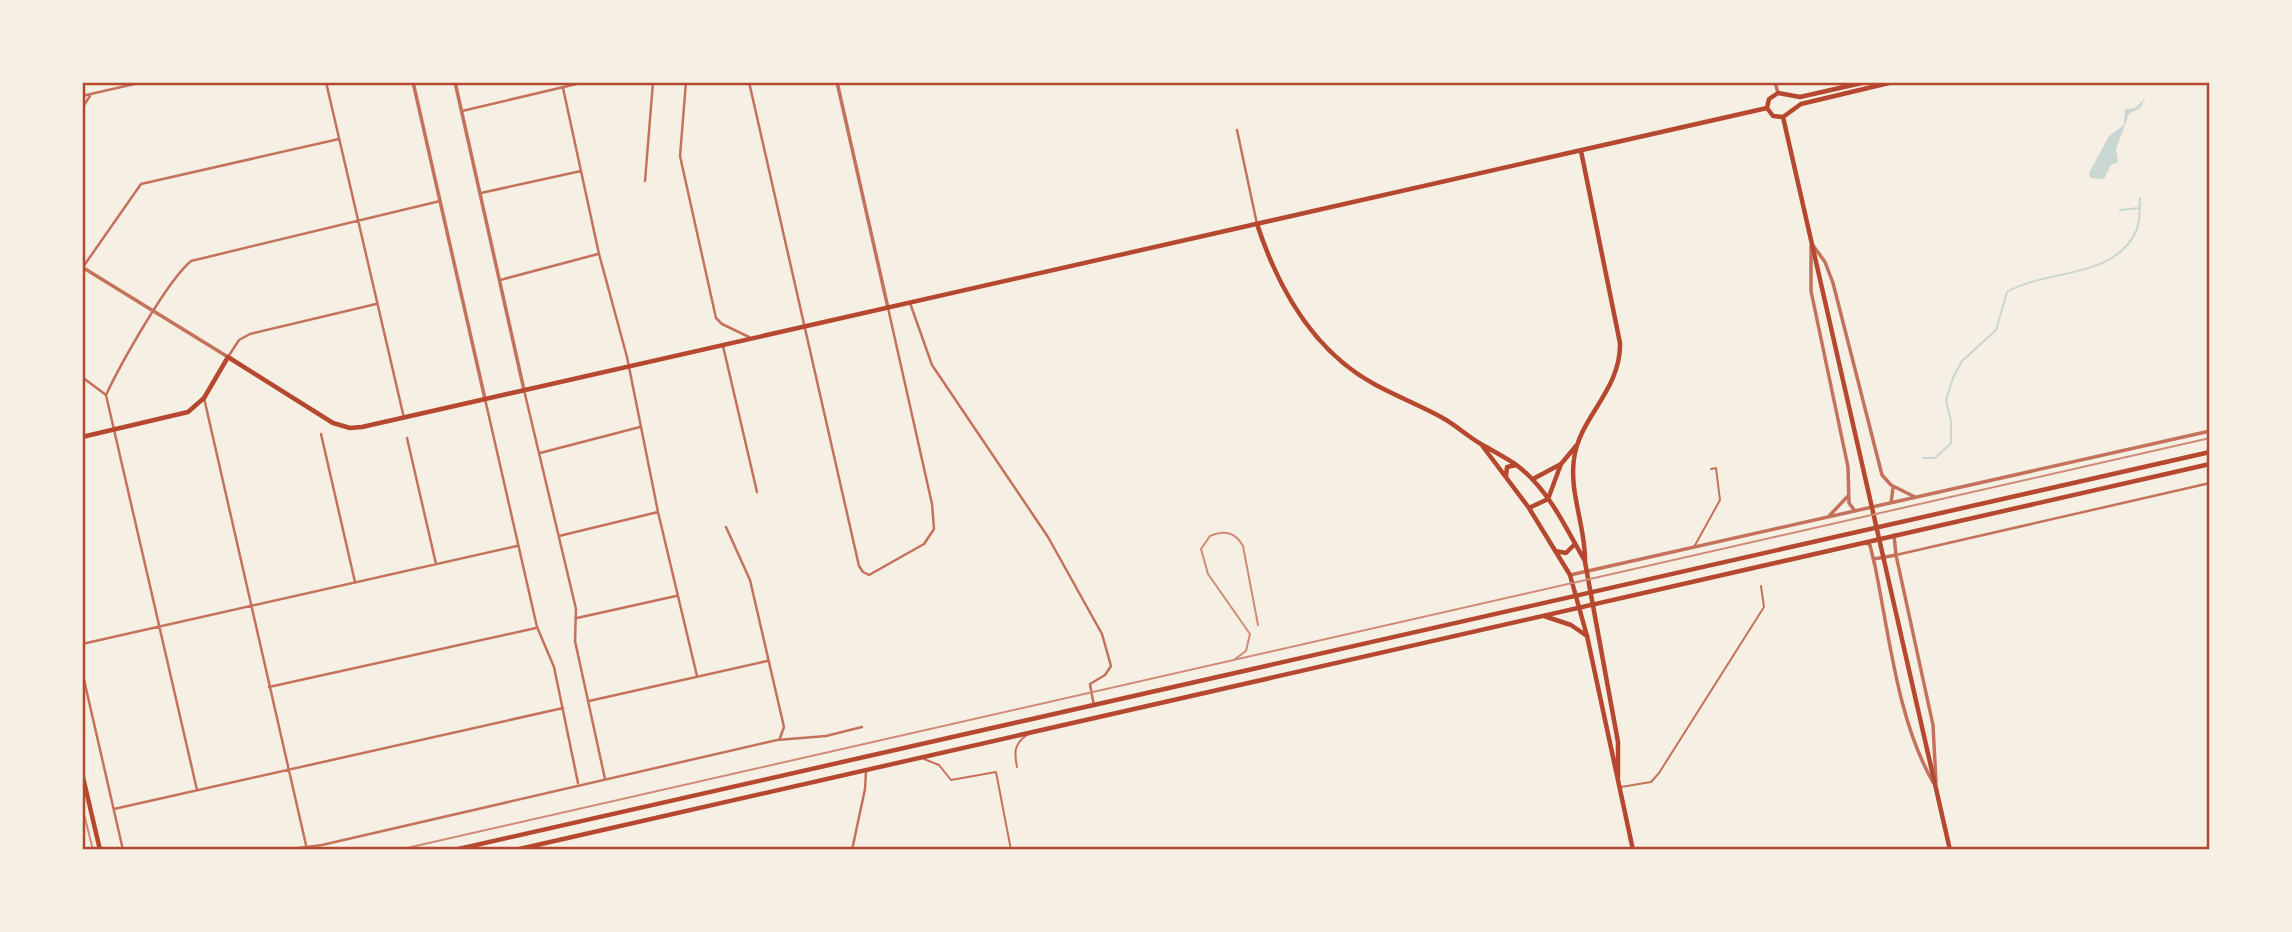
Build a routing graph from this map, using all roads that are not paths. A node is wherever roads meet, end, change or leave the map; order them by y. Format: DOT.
graph roads {
  1 [pos="119,82"];
  2 [pos="143,82"];
  3 [pos="326,82"];
  4 [pos="413,82"];
  5 [pos="455,82"];
  6 [pos="585,82"];
  7 [pos="653,82"];
  8 [pos="686,82"];
  9 [pos="749,82"];
  10 [pos="837,82"];
  11 [pos="1775,82"];
  12 [pos="1866,82"];
  13 [pos="1893,82"];
  14 [pos="120,88"];
  15 [pos="563,88"];
  16 [pos="1778,93"];
  17 [pos="91,94"];
  18 [pos="1786,94"];
  19 [pos="82,96"];
  20 [pos="82,108"];
  21 [pos="1767,108"];
  22 [pos="462,110"];
  23 [pos="1791,110"];
  24 [pos="1783,117"];
  25 [pos="1237,130"];
  26 [pos="339,139"];
  27 [pos="1581,151"];
  28 [pos="581,171"];
  29 [pos="645,181"];
  30 [pos="481,193"];
  31 [pos="441,201"];
  32 [pos="358,221"];
  33 [pos="1257,224"];
  34 [pos="1811,243"];
  35 [pos="599,254"];
  36 [pos="83,267"];
  37 [pos="500,280"];
  38 [pos="910,303"];
  39 [pos="376,304"];
  40 [pos="888,307"];
  41 [pos="155,312"];
  42 [pos="804,327"];
  43 [pos="752,338"];
  44 [pos="723,345"];
  45 [pos="228,357"];
  46 [pos="628,367"];
  47 [pos="82,377"];
  48 [pos="524,390"];
  49 [pos="106,395"];
  50 [pos="204,398"];
  51 [pos="485,399"];
  52 [pos="404,418"];
  53 [pos="640,426"];
  54 [pos="115,430"];
  55 [pos="2210,431"];
  56 [pos="321,434"];
  57 [pos="82,437"];
  58 [pos="407,438"];
  59 [pos="1481,444"];
  60 [pos="1577,445"];
  61 [pos="2210,452"];
  62 [pos="540,453"];
  63 [pos="1561,464"];
  64 [pos="2210,464"];
  65 [pos="1516,465"];
  66 [pos="1710,469"];
  67 [pos="1506,477"];
  68 [pos="1533,479"];
  69 [pos="2210,483"];
  70 [pos="1893,487"];
  71 [pos="757,492"];
  72 [pos="1848,496"];
  73 [pos="1917,497"];
  74 [pos="1548,499"];
  75 [pos="1891,503"];
  76 [pos="1529,508"];
  77 [pos="1855,511"];
  78 [pos="658,512"];
  79 [pos="1828,517"];
  80 [pos="726,527"];
  81 [pos="1894,535"];
  82 [pos="559,536"];
  83 [pos="1863,542"];
  84 [pos="1575,544"];
  85 [pos="517,546"];
  86 [pos="1694,548"];
  87 [pos="1555,551"];
  88 [pos="1895,555"];
  89 [pos="1874,559"];
  90 [pos="1585,562"];
  91 [pos="436,564"];
  92 [pos="1587,572"];
  93 [pos="1570,575"];
  94 [pos="355,582"];
  95 [pos="1761,586"];
  96 [pos="1592,593"];
  97 [pos="677,596"];
  98 [pos="1575,597"];
  99 [pos="251,606"];
  100 [pos="1594,606"];
  101 [pos="1579,609"];
  102 [pos="1543,616"];
  103 [pos="577,618"];
  104 [pos="159,627"];
  105 [pos="537,627"];
  106 [pos="1587,636"];
  107 [pos="1379,641"];
  108 [pos="82,644"];
  109 [pos="1381,652"];
  110 [pos="1590,654"];
  111 [pos="1602,654"];
  112 [pos="768,661"];
  113 [pos="82,671"];
  114 [pos="696,676"];
  115 [pos="269,687"];
  116 [pos="589,701"];
  117 [pos="1094,706"];
  118 [pos="563,708"];
  119 [pos="862,727"];
  120 [pos="1033,731"];
  121 [pos="777,740"];
  122 [pos="916,757"];
  123 [pos="1017,767"];
  124 [pos="288,769"];
  125 [pos="866,769"];
  126 [pos="82,773"];
  127 [pos="1618,777"];
  128 [pos="605,779"];
  129 [pos="578,784"];
  130 [pos="1620,787"];
  131 [pos="1936,787"];
  132 [pos="197,790"];
  133 [pos="652,806"];
  134 [pos="114,809"];
  135 [pos="654,817"];
  136 [pos="306,845"];
  137 [pos="100,850"];
  138 [pos="123,850"];
  139 [pos="284,850"];
  140 [pos="454,850"];
  141 [pos="515,850"];
  142 [pos="852,850"];
  143 [pos="1011,850"];
  144 [pos="1633,850"];
  145 [pos="1950,850"];
  1 -- 14 [label="street"];
  2 -- 14 [label="street"];
  3 -- 26 [label="street"];
  4 -- 31 [label="street"];
  5 -- 22 [label="street"];
  6 -- 15 [label="street"];
  7 -- 29 [label="street"];
  8 -- 43 [label="street"];
  9 -- 42 [label="street"];
  10 -- 40 [label="street"];
  11 -- 16 [label="street"];
  12 -- 18 [label="main road"];
  13 -- 23 [label="main road"];
  14 -- 17 [label="street"];
  15 -- 22 [label="street"];
  15 -- 28 [label="street"];
  16 -- 18 [label="main road"];
  16 -- 21 [label="main road"];
  17 -- 19 [label="street"];
  17 -- 20 [label="street"];
  18 -- 23 [label="main road"];
  21 -- 24 [label="main road"];
  21 -- 27 [label="main road"];
  22 -- 30 [label="street"];
  23 -- 24 [label="main road"];
  24 -- 34 [label="main road"];
  25 -- 33 [label="street"];
  26 -- 32 [label="street"];
  26 -- 36 [label="street"];
  27 -- 33 [label="main road"];
  27 -- 60 [label="main road"];
  28 -- 30 [label="street"];
  28 -- 35 [label="street"];
  30 -- 37 [label="street"];
  31 -- 32 [label="street"];
  31 -- 51 [label="street"];
  32 -- 39 [label="street"];
  32 -- 41 [label="street"];
  33 -- 38 [label="main road"];
  33 -- 59 [label="main road"];
  34 -- 70 [label="street"];
  34 -- 72 [label="street"];
  34 -- 131 [label="main road"];
  35 -- 37 [label="street"];
  35 -- 46 [label="street"];
  36 -- 41 [label="street"];
  37 -- 48 [label="street"];
  38 -- 40 [label="main road"];
  38 -- 117 [label="street"];
  39 -- 45 [label="street"];
  39 -- 52 [label="street"];
  40 -- 42 [label="main road"];
  40 -- 42 [label="street"];
  41 -- 45 [label="street"];
  41 -- 49 [label="street"];
  42 -- 43 [label="main road"];
  43 -- 44 [label="main road"];
  44 -- 46 [label="main road"];
  44 -- 71 [label="street"];
  45 -- 50 [label="main road"];
  45 -- 52 [label="main road"];
  46 -- 48 [label="main road"];
  46 -- 53 [label="street"];
  47 -- 49 [label="street"];
  48 -- 51 [label="main road"];
  48 -- 62 [label="street"];
  49 -- 54 [label="street"];
  50 -- 54 [label="main road"];
  50 -- 99 [label="street"];
  51 -- 52 [label="main road"];
  51 -- 85 [label="street"];
  53 -- 62 [label="street"];
  53 -- 78 [label="street"];
  54 -- 57 [label="main road"];
  54 -- 104 [label="street"];
  55 -- 73 [label="street"];
  56 -- 94 [label="street"];
  58 -- 91 [label="street"];
  59 -- 65 [label="main road"];
  59 -- 67 [label="main road"];
  60 -- 63 [label="main road"];
  60 -- 90 [label="main road"];
  61 -- 96 [label="main road"];
  62 -- 82 [label="street"];
  63 -- 68 [label="main road"];
  63 -- 74 [label="main road"];
  64 -- 81 [label="main road"];
  65 -- 67 [label="main road"];
  65 -- 68 [label="main road"];
  66 -- 86 [label="lane"];
  67 -- 76 [label="main road"];
  68 -- 74 [label="main road"];
  69 -- 88 [label="street"];
  70 -- 73 [label="street"];
  70 -- 75 [label="street"];
  72 -- 77 [label="street"];
  72 -- 79 [label="street"];
  73 -- 75 [label="street"];
  74 -- 76 [label="main road"];
  74 -- 84 [label="main road"];
  75 -- 77 [label="street"];
  76 -- 87 [label="main road"];
  77 -- 79 [label="street"];
  78 -- 82 [label="street"];
  78 -- 97 [label="street"];
  79 -- 86 [label="street"];
  80 -- 112 [label="street"];
  81 -- 83 [label="main road"];
  81 -- 88 [label="street"];
  82 -- 103 [label="street"];
  83 -- 89 [label="street"];
  83 -- 100 [label="main road"];
  84 -- 87 [label="main road"];
  84 -- 90 [label="main road"];
  85 -- 91 [label="street"];
  85 -- 105 [label="street"];
  86 -- 92 [label="street"];
  87 -- 93 [label="main road"];
  88 -- 89 [label="street"];
  88 -- 131 [label="street"];
  89 -- 131 [label="street"];
  90 -- 92 [label="main road"];
  91 -- 94 [label="street"];
  92 -- 93 [label="street"];
  92 -- 96 [label="main road"];
  93 -- 98 [label="main road"];
  94 -- 99 [label="street"];
  95 -- 130 [label="lane"];
  96 -- 98 [label="main road"];
  96 -- 100 [label="main road"];
  97 -- 103 [label="street"];
  97 -- 114 [label="street"];
  98 -- 101 [label="main road"];
  98 -- 107 [label="main road"];
  99 -- 104 [label="street"];
  99 -- 115 [label="street"];
  100 -- 101 [label="main road"];
  100 -- 111 [label="main road"];
  101 -- 102 [label="main road"];
  101 -- 106 [label="main road"];
  102 -- 106 [label="main road"];
  102 -- 109 [label="main road"];
  103 -- 116 [label="street"];
  104 -- 108 [label="street"];
  104 -- 132 [label="street"];
  105 -- 115 [label="street"];
  105 -- 118 [label="street"];
  106 -- 110 [label="main road"];
  107 -- 109 [label="main road"];
  107 -- 117 [label="main road"];
  109 -- 120 [label="main road"];
  110 -- 111 [label="main road"];
  110 -- 127 [label="main road"];
  111 -- 127 [label="main road"];
  112 -- 114 [label="street"];
  112 -- 121 [label="street"];
  113 -- 134 [label="street"];
  114 -- 116 [label="street"];
  115 -- 124 [label="street"];
  116 -- 128 [label="street"];
  117 -- 133 [label="main road"];
  118 -- 124 [label="street"];
  118 -- 129 [label="street"];
  119 -- 121 [label="street"];
  120 -- 122 [label="main road"];
  120 -- 123 [label="lane"];
  121 -- 128 [label="street"];
  122 -- 125 [label="main road"];
  122 -- 143 [label="lane"];
  124 -- 132 [label="street"];
  124 -- 136 [label="street"];
  125 -- 135 [label="main road"];
  125 -- 142 [label="street"];
  126 -- 137 [label="main road"];
  127 -- 130 [label="main road"];
  128 -- 129 [label="street"];
  129 -- 136 [label="street"];
  130 -- 144 [label="main road"];
  131 -- 145 [label="main road"];
  132 -- 134 [label="street"];
  133 -- 135 [label="main road"];
  133 -- 140 [label="main road"];
  134 -- 138 [label="street"];
  135 -- 141 [label="main road"];
  136 -- 139 [label="street"];
}
